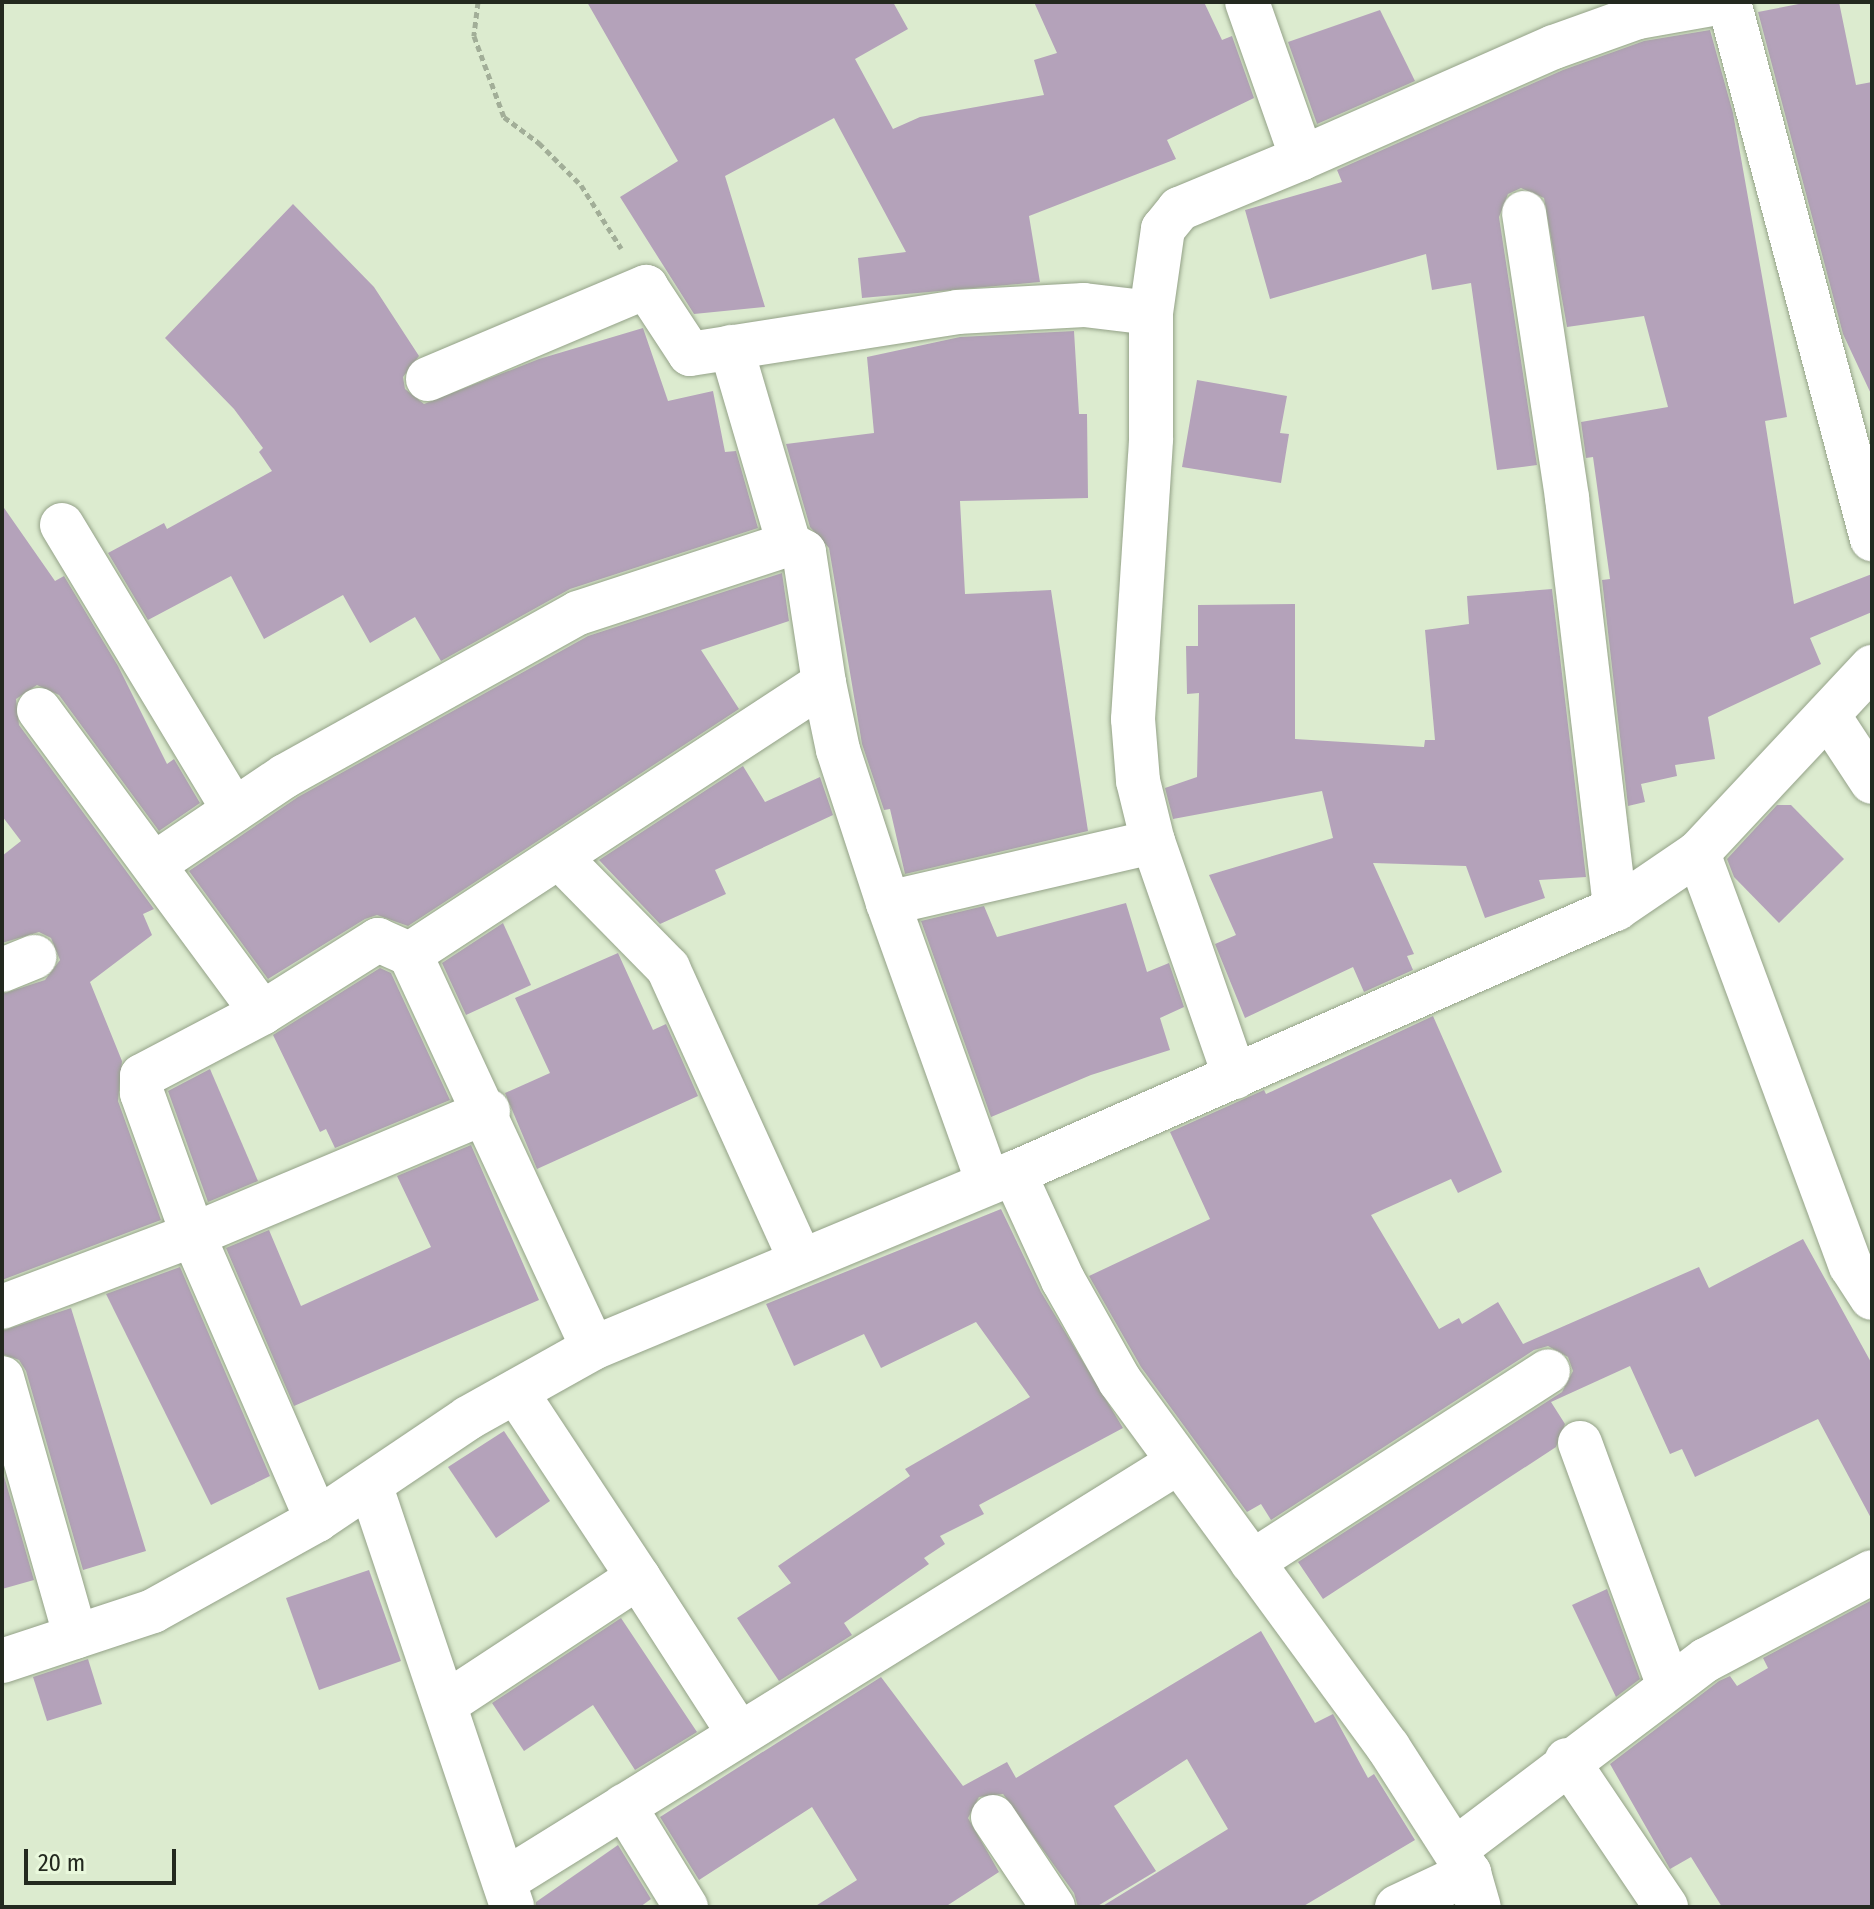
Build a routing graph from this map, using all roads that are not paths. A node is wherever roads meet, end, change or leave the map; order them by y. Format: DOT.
graph roads {
  1 [pos="1247,2"];
  2 [pos="1726,2"];
  3 [pos="1302,158"];
  4 [pos="1524,213"];
  5 [pos="1151,313"];
  6 [pos="731,347"];
  7 [pos="428,379"];
  8 [pos="62,525"];
  9 [pos="1872,539"];
  10 [pos="789,544"];
  11 [pos="1872,667"];
  12 [pos="824,683"];
  13 [pos="39,710"];
  14 [pos="1828,715"];
  15 [pos="1872,782"];
  16 [pos="234,810"];
  17 [pos="1153,842"];
  18 [pos="1698,853"];
  19 [pos="561,859"];
  20 [pos="156,863"];
  21 [pos="888,903"];
  22 [pos="1615,909"];
  23 [pos="410,954"];
  24 [pos="262,1013"];
  25 [pos="1235,1077"];
  26 [pos="488,1111"];
  27 [pos="1001,1178"];
  28 [pos="193,1235"];
  29 [pos="800,1259"];
  30 [pos="1872,1298"];
  31 [pos="2,1307"];
  32 [pos="593,1348"];
  33 [pos="1548,1371"];
  34 [pos="2,1378"];
  35 [pos="516,1392"];
  36 [pos="1580,1443"];
  37 [pos="1177,1463"];
  38 [pos="371,1487"];
  39 [pos="317,1520"];
  40 [pos="1252,1562"];
  41 [pos="1872,1572"];
  42 [pos="638,1577"];
  43 [pos="76,1637"];
  44 [pos="2,1661"];
  45 [pos="1669,1686"];
  46 [pos="445,1704"];
  47 [pos="739,1734"];
  48 [pos="1567,1760"];
  49 [pos="624,1806"];
  50 [pos="993,1817"];
  51 [pos="1469,1876"];
  52 [pos="508,1894"];
  53 [pos="686,1907"];
  54 [pos="1053,1907"];
  55 [pos="1397,1907"];
  56 [pos="1666,1907"];
  1 -- 3 [label="street"];
  2 -- 3 [label="street"];
  2 -- 9 [label="street"];
  3 -- 5 [label="street"];
  4 -- 22 [label="street"];
  5 -- 6 [label="street"];
  5 -- 17 [label="street"];
  6 -- 7 [label="street"];
  6 -- 10 [label="street"];
  8 -- 16 [label="street"];
  10 -- 12 [label="street"];
  10 -- 16 [label="street"];
  11 -- 14 [label="street"];
  12 -- 19 [label="street"];
  12 -- 21 [label="street"];
  13 -- 20 [label="street"];
  14 -- 15 [label="street"];
  14 -- 18 [label="street"];
  16 -- 20 [label="street"];
  17 -- 21 [label="street"];
  17 -- 25 [label="street"];
  18 -- 22 [label="street"];
  18 -- 30 [label="street"];
  19 -- 23 [label="street"];
  19 -- 29 [label="street"];
  20 -- 24 [label="street"];
  21 -- 27 [label="street"];
  22 -- 25 [label="street"];
  23 -- 24 [label="street"];
  23 -- 26 [label="street"];
  24 -- 28 [label="street"];
  25 -- 27 [label="street"];
  26 -- 28 [label="street"];
  26 -- 32 [label="street"];
  27 -- 29 [label="street"];
  27 -- 37 [label="street"];
  28 -- 31 [label="street"];
  28 -- 39 [label="street"];
  29 -- 32 [label="street"];
  32 -- 35 [label="street"];
  33 -- 40 [label="street"];
  34 -- 43 [label="street"];
  35 -- 38 [label="street"];
  35 -- 42 [label="street"];
  36 -- 45 [label="street"];
  37 -- 40 [label="street"];
  37 -- 47 [label="street"];
  38 -- 39 [label="street"];
  38 -- 46 [label="street"];
  39 -- 43 [label="street"];
  40 -- 51 [label="street"];
  41 -- 45 [label="street"];
  42 -- 46 [label="street"];
  42 -- 47 [label="street"];
  43 -- 44 [label="street"];
  45 -- 48 [label="street"];
  46 -- 52 [label="street"];
  47 -- 49 [label="street"];
  48 -- 51 [label="street"];
  48 -- 56 [label="street"];
  49 -- 52 [label="street"];
  49 -- 53 [label="street"];
  50 -- 54 [label="street"];
  51 -- 55 [label="street"];
}
